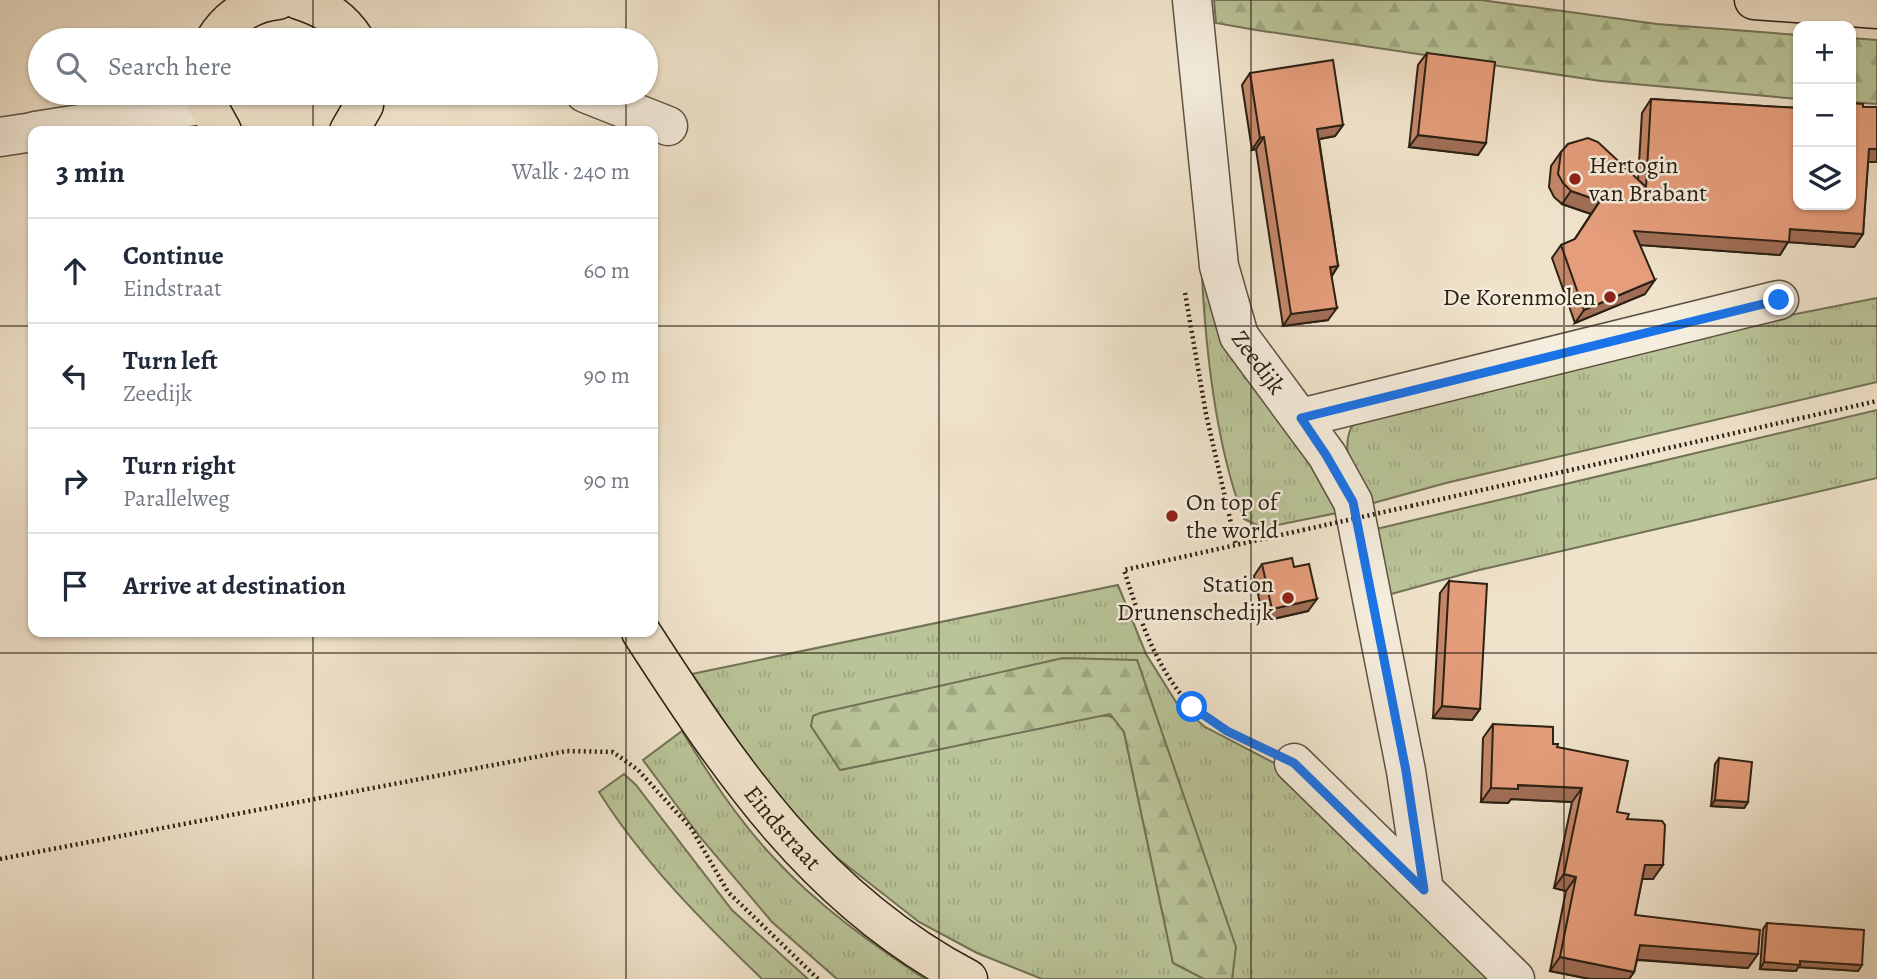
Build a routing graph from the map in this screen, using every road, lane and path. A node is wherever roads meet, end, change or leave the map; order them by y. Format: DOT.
graph roads {
  1 [pos="278,0"];
  2 [pos="299,0"];
  3 [pos="1192,0"];
  4 [pos="1754,0"];
  5 [pos="237,6"];
  6 [pos="1877,9"];
  7 [pos="223,28"];
  8 [pos="348,28"];
  9 [pos="364,105"];
  10 [pos="616,105"];
  11 [pos="212,109"];
  12 [pos="74,126"];
  13 [pos="352,126"];
  14 [pos="668,126"];
  15 [pos="28,132"];
  16 [pos="0,137"];
  17 [pos="1183,286"];
  18 [pos="1779,300"];
  19 [pos="1877,401"];
  20 [pos="1301,418"];
  21 [pos="1236,545"];
  22 [pos="644,637"];
  23 [pos="1294,763"];
  24 [pos="0,859"];
  25 [pos="1424,890"];
  26 [pos="818,979"];
  27 [pos="968,979"];
  28 [pos="1515,979"];
  1 -- 5 [label="main road"];
  2 -- 8 [label="main road"];
  3 -- 20 [label="street, Zeedijk"];
  4 -- 6 [label="main road"];
  5 -- 7 [label="main road"];
  9 -- 13 [label="main road"];
  10 -- 14 [label="street"];
  11 -- 12 [label="street"];
  15 -- 16 [label="street"];
  17 -- 21 [label="path, Zeedijk"];
  18 -- 20 [label="street"];
  19 -- 21 [label="path, bridge"];
  20 -- 25 [label="street, Zeedijk"];
  21 -- 23 [label="path"];
  22 -- 27 [label="main road, Eindstraat"];
  23 -- 25 [label="street"];
  24 -- 26 [label="path"];
  25 -- 28 [label="street"];
}
